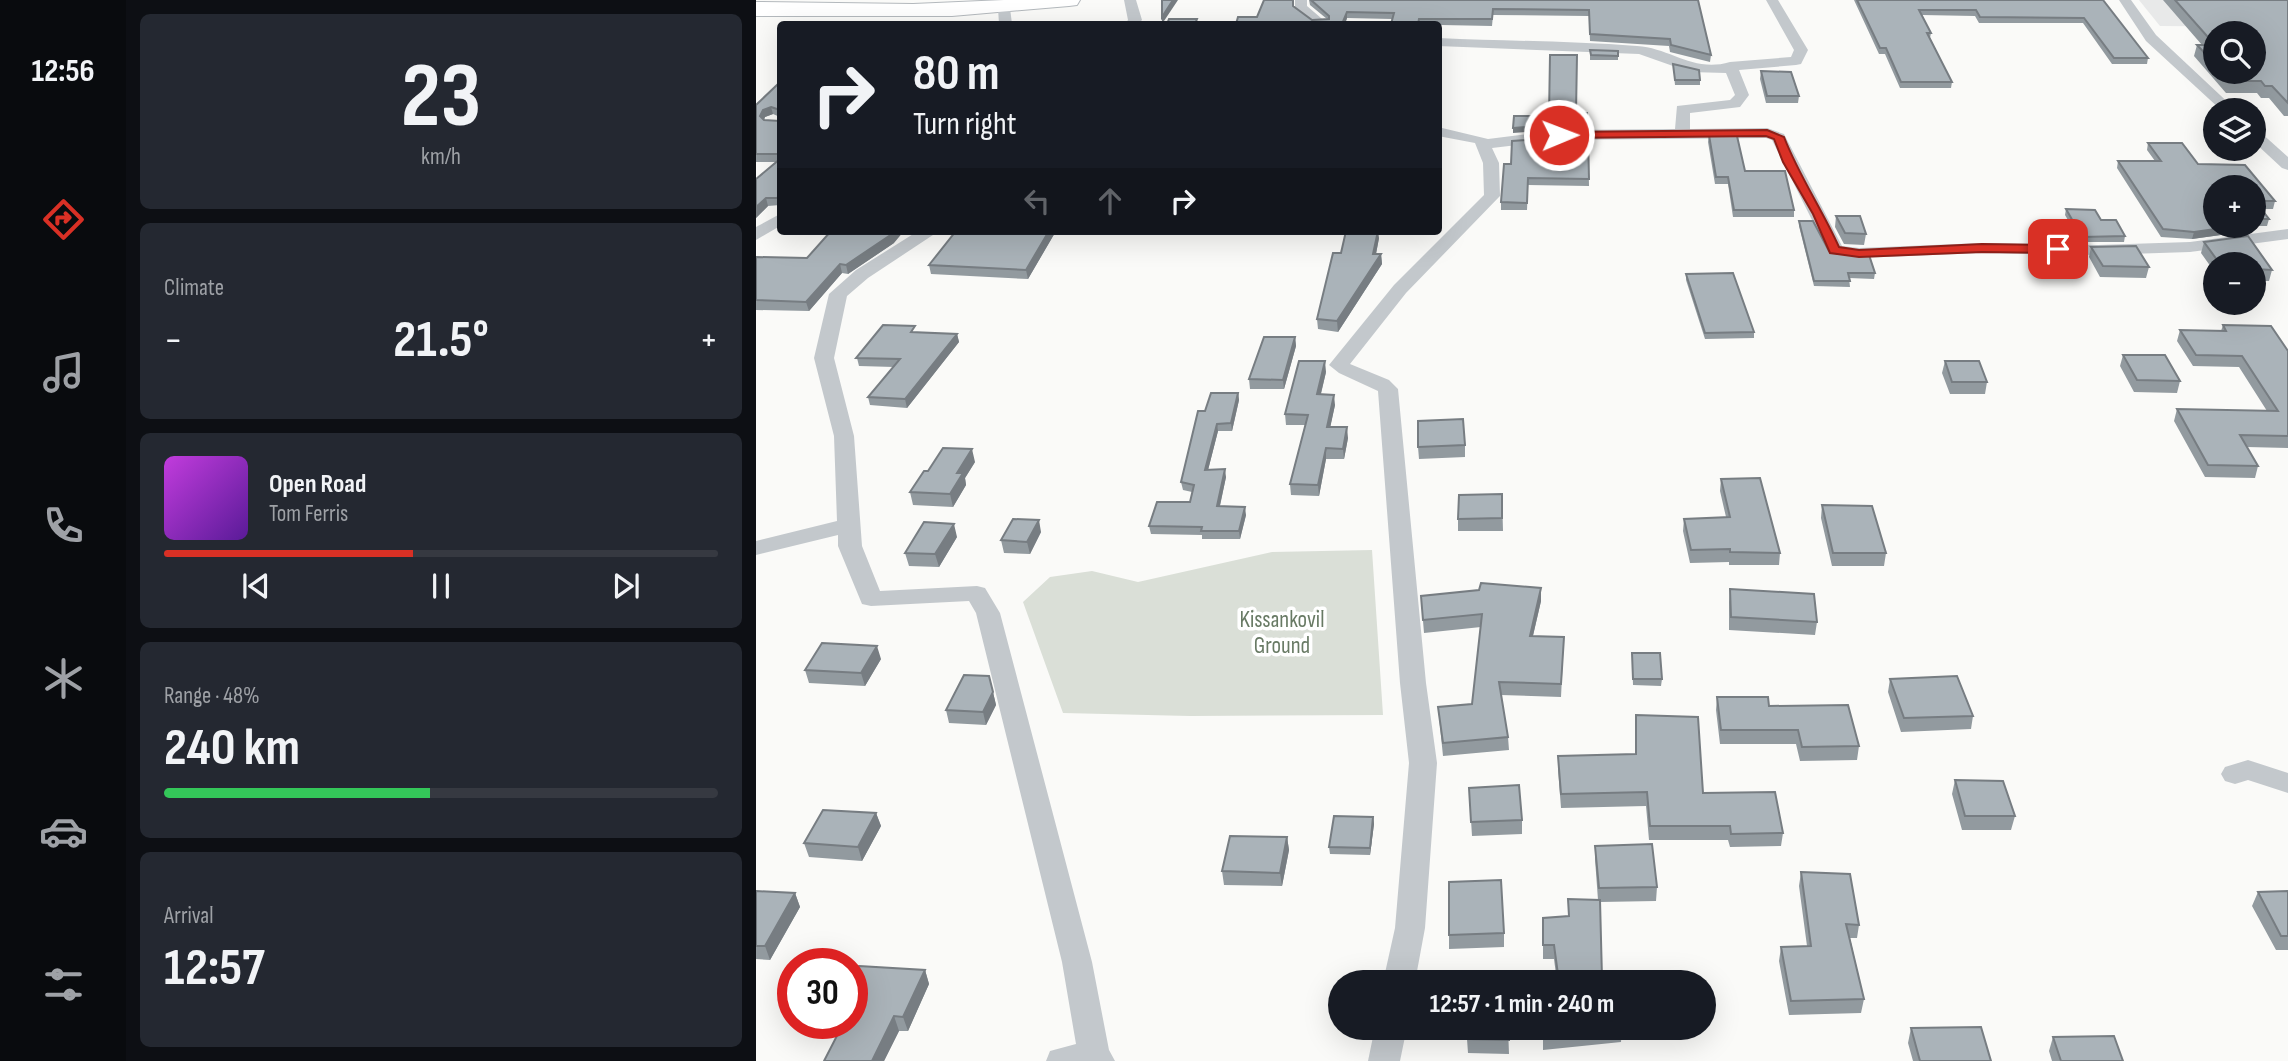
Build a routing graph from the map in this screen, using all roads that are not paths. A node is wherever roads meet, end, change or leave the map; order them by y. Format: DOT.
graph roads {
  1 [pos="1069,0"];
  2 [pos="1130,0"];
  3 [pos="1301,0"];
  4 [pos="1772,0"];
  5 [pos="2125,0"];
  6 [pos="756,9"];
  7 [pos="1005,16"];
  8 [pos="1134,21"];
  9 [pos="1318,21"];
  10 [pos="1442,42"];
  11 [pos="1732,69"];
  12 [pos="2216,98"];
  13 [pos="1442,132"];
  14 [pos="1683,134"];
  15 [pos="1483,144"];
  16 [pos="2266,145"];
  17 [pos="2288,165"];
  18 [pos="777,221"];
  19 [pos="2288,234"];
  20 [pos="756,235"];
  21 [pos="924,235"];
  22 [pos="849,525"];
  23 [pos="756,548"];
  24 [pos="2235,774"];
  25 [pos="2288,783"];
  26 [pos="1401,970"];
  27 [pos="1388,1040"];
  28 [pos="1097,1057"];
  29 [pos="1062,1061"];
  30 [pos="1384,1061"];
  1 -- 7 [label="highway"];
  2 -- 8 [label="street"];
  3 -- 9 [label="street"];
  4 -- 11 [label="street"];
  5 -- 12 [label="street"];
  6 -- 7 [label="highway"];
  10 -- 11 [label="street"];
  11 -- 14 [label="street"];
  13 -- 15 [label="street"];
  14 -- 15 [label="street"];
  14 -- 19 [label="street"];
  15 -- 26 [label="street"];
  16 -- 17 [label="street"];
  18 -- 20 [label="street"];
  21 -- 22 [label="street"];
  22 -- 23 [label="street"];
  22 -- 28 [label="street"];
  24 -- 25 [label="street"];
  27 -- 30 [label="street"];
  28 -- 29 [label="street"];
}
